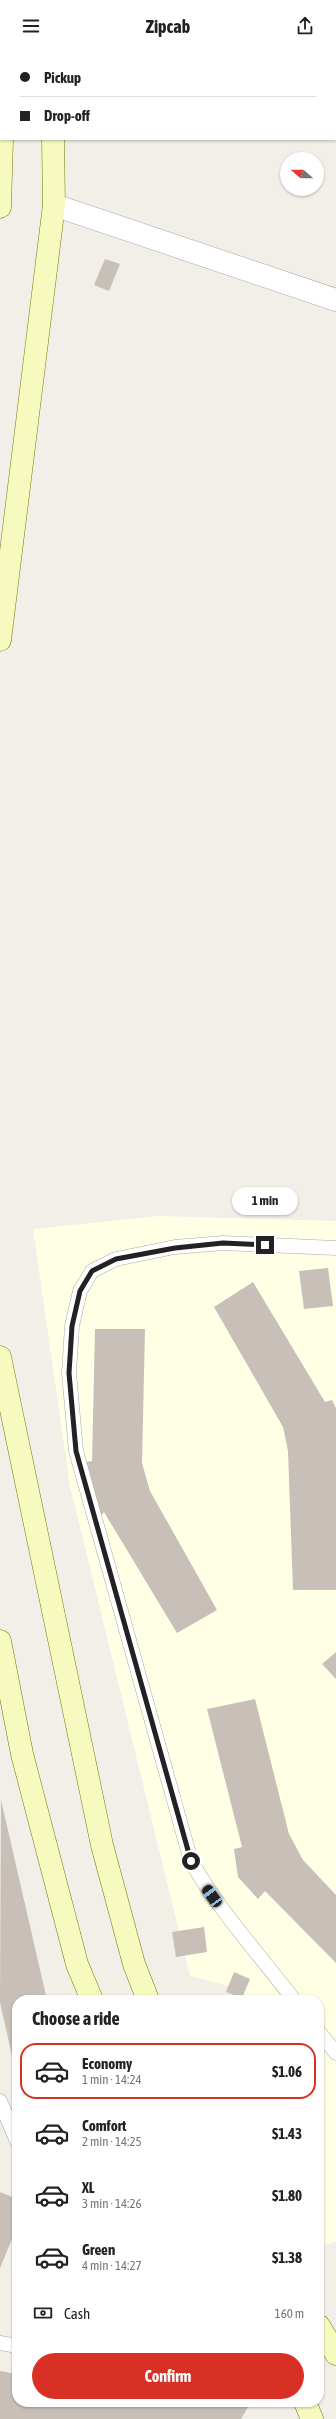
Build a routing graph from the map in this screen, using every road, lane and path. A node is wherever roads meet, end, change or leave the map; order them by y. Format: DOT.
graph roads {
  1 [pos="2,140"];
  2 [pos="53,140"];
  3 [pos="54,205"];
  4 [pos="0,208"];
  5 [pos="336,300"];
  6 [pos="0,640"];
  7 [pos="336,1248"];
  8 [pos="0,1357"];
  9 [pos="0,1641"];
  10 [pos="90,1995"];
  11 [pos="146,1995"];
  12 [pos="290,1995"];
  13 [pos="324,2038"];
  14 [pos="336,2054"];
  15 [pos="0,2101"];
  16 [pos="12,2129"];
  17 [pos="324,2334"];
  18 [pos="0,2344"];
  19 [pos="12,2345"];
  20 [pos="336,2354"];
  21 [pos="304,2407"];
  22 [pos="306,2407"];
  23 [pos="303,2419"];
  24 [pos="312,2419"];
  1 -- 4 [label="main road"];
  2 -- 3 [label="main road"];
  3 -- 5 [label="street"];
  3 -- 6 [label="main road"];
  7 -- 12 [label="lane"];
  8 -- 11 [label="main road"];
  9 -- 10 [label="main road"];
  13 -- 14 [label="lane"];
  15 -- 16 [label="lane"];
  17 -- 20 [label="main road"];
  18 -- 19 [label="lane"];
  21 -- 23 [label="main road"];
  22 -- 24 [label="main road"];
}
